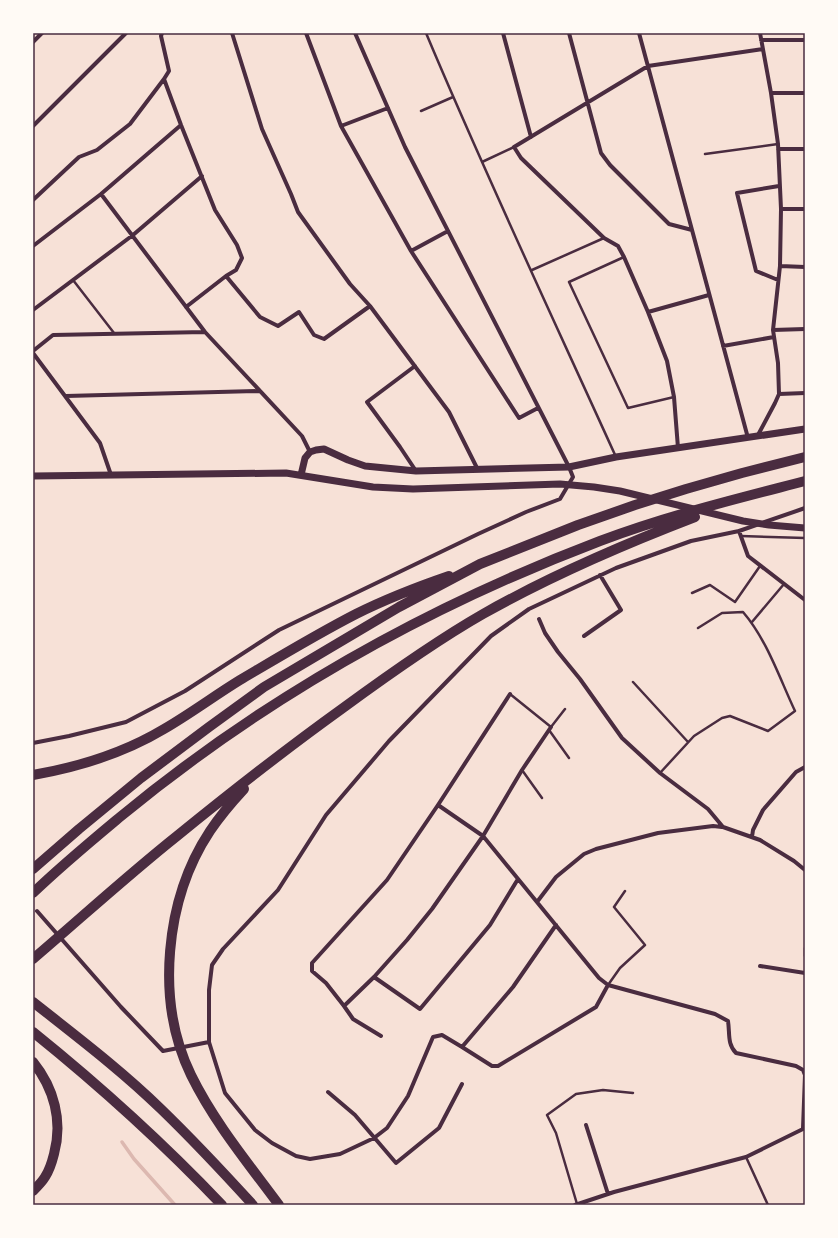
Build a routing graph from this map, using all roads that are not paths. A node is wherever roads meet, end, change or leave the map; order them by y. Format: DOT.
graph roads {
  1 [pos="42,33"];
  2 [pos="126,33"];
  3 [pos="162,33"];
  4 [pos="232,33"];
  5 [pos="306,33"];
  6 [pos="355,33"];
  7 [pos="426,33"];
  8 [pos="503,33"];
  9 [pos="569,33"];
  10 [pos="639,33"];
  11 [pos="760,33"];
  12 [pos="34,39"];
  13 [pos="761,40"];
  14 [pos="805,40"];
  15 [pos="762,50"];
  16 [pos="648,66"];
  17 [pos="164,79"];
  18 [pos="771,93"];
  19 [pos="805,93"];
  20 [pos="453,97"];
  21 [pos="588,102"];
  22 [pos="388,108"];
  23 [pos="421,111"];
  24 [pos="181,125"];
  25 [pos="33,126"];
  26 [pos="341,126"];
  27 [pos="531,137"];
  28 [pos="514,147"];
  29 [pos="778,147"];
  30 [pos="805,149"];
  31 [pos="705,154"];
  32 [pos="482,162"];
  33 [pos="202,176"];
  34 [pos="780,186"];
  35 [pos="101,194"];
  36 [pos="33,200"];
  37 [pos="781,209"];
  38 [pos="805,209"];
  39 [pos="692,230"];
  40 [pos="448,231"];
  41 [pos="133,235"];
  42 [pos="604,238"];
  43 [pos="33,246"];
  44 [pos="411,251"];
  45 [pos="624,257"];
  46 [pos="780,266"];
  47 [pos="805,267"];
  48 [pos="532,270"];
  49 [pos="226,276"];
  50 [pos="73,280"];
  51 [pos="778,280"];
  52 [pos="709,295"];
  53 [pos="370,306"];
  54 [pos="186,307"];
  55 [pos="33,310"];
  56 [pos="648,312"];
  57 [pos="805,329"];
  58 [pos="773,330"];
  59 [pos="205,332"];
  60 [pos="115,334"];
  61 [pos="774,337"];
  62 [pos="723,346"];
  63 [pos="33,352"];
  64 [pos="414,366"];
  65 [pos="260,391"];
  66 [pos="805,393"];
  67 [pos="778,394"];
  68 [pos="66,396"];
  69 [pos="674,396"];
  70 [pos="538,408"];
  71 [pos="805,429"];
  72 [pos="758,436"];
  73 [pos="748,438"];
  74 [pos="678,448"];
  75 [pos="310,452"];
  76 [pos="616,457"];
  77 [pos="805,457"];
  78 [pos="569,467"];
  79 [pos="478,470"];
  80 [pos="416,471"];
  81 [pos="301,474"];
  82 [pos="111,475"];
  83 [pos="33,476"];
  84 [pos="805,482"];
  85 [pos="749,496"];
  86 [pos="805,508"];
  87 [pos="805,528"];
  88 [pos="739,531"];
  89 [pos="740,536"];
  90 [pos="805,538"];
  91 [pos="480,564"];
  92 [pos="760,566"];
  93 [pos="600,575"];
  94 [pos="784,584"];
  95 [pos="692,593"];
  96 [pos="805,600"];
  97 [pos="539,619"];
  98 [pos="752,622"];
  99 [pos="698,628"];
  100 [pos="584,636"];
  101 [pos="633,682"];
  102 [pos="510,694"];
  103 [pos="565,709"];
  104 [pos="550,729"];
  105 [pos="301,739"];
  106 [pos="688,742"];
  107 [pos="33,743"];
  108 [pos="134,745"];
  109 [pos="569,758"];
  110 [pos="805,767"];
  111 [pos="33,769"];
  112 [pos="522,770"];
  113 [pos="660,773"];
  114 [pos="33,775"];
  115 [pos="542,798"];
  116 [pos="438,805"];
  117 [pos="723,827"];
  118 [pos="482,836"];
  119 [pos="752,837"];
  120 [pos="33,869"];
  121 [pos="805,870"];
  122 [pos="518,879"];
  123 [pos="626,891"];
  124 [pos="33,893"];
  125 [pos="537,902"];
  126 [pos="37,911"];
  127 [pos="556,925"];
  128 [pos="805,948"];
  129 [pos="805,956"];
  130 [pos="33,959"];
  131 [pos="760,966"];
  132 [pos="805,972"];
  133 [pos="374,977"];
  134 [pos="608,985"];
  135 [pos="33,1002"];
  136 [pos="344,1006"];
  137 [pos="33,1032"];
  138 [pos="381,1036"];
  139 [pos="209,1042"];
  140 [pos="462,1048"];
  141 [pos="33,1062"];
  142 [pos="805,1064"];
  143 [pos="803,1070"];
  144 [pos="462,1084"];
  145 [pos="328,1092"];
  146 [pos="632,1093"];
  147 [pos="586,1125"];
  148 [pos="804,1128"];
  149 [pos="374,1138"];
  150 [pos="746,1157"];
  151 [pos="33,1191"];
  152 [pos="608,1194"];
  153 [pos="576,1204"];
  154 [pos="222,1205"];
  155 [pos="253,1205"];
  156 [pos="279,1205"];
  157 [pos="768,1205"];
  1 -- 12 [label="street"];
  2 -- 25 [label="street"];
  3 -- 17 [label="street"];
  4 -- 53 [label="street"];
  5 -- 26 [label="street"];
  6 -- 22 [label="street"];
  7 -- 20 [label="lane"];
  8 -- 27 [label="street"];
  9 -- 21 [label="street"];
  10 -- 16 [label="street"];
  11 -- 13 [label="street"];
  13 -- 14 [label="street"];
  13 -- 15 [label="street"];
  15 -- 16 [label="street"];
  15 -- 18 [label="street"];
  16 -- 21 [label="street"];
  16 -- 39 [label="street"];
  17 -- 24 [label="street"];
  17 -- 36 [label="street"];
  18 -- 19 [label="street"];
  18 -- 29 [label="street"];
  20 -- 23 [label="lane"];
  20 -- 32 [label="lane"];
  21 -- 27 [label="street"];
  21 -- 39 [label="street"];
  22 -- 26 [label="street"];
  22 -- 40 [label="street"];
  24 -- 33 [label="street"];
  24 -- 35 [label="street"];
  26 -- 44 [label="street"];
  27 -- 28 [label="street"];
  28 -- 32 [label="lane"];
  28 -- 42 [label="street"];
  29 -- 30 [label="street"];
  29 -- 31 [label="lane"];
  29 -- 34 [label="street"];
  32 -- 48 [label="lane"];
  33 -- 41 [label="street"];
  33 -- 49 [label="street"];
  34 -- 37 [label="street"];
  34 -- 51 [label="street"];
  35 -- 41 [label="street"];
  35 -- 43 [label="street"];
  37 -- 38 [label="street"];
  37 -- 46 [label="street"];
  39 -- 52 [label="street"];
  40 -- 44 [label="street"];
  40 -- 70 [label="street"];
  41 -- 50 [label="street"];
  41 -- 54 [label="street"];
  42 -- 45 [label="street"];
  42 -- 48 [label="lane"];
  44 -- 70 [label="street"];
  45 -- 56 [label="street"];
  45 -- 69 [label="lane"];
  46 -- 47 [label="street"];
  46 -- 51 [label="street"];
  48 -- 76 [label="lane"];
  49 -- 53 [label="street"];
  49 -- 54 [label="street"];
  50 -- 55 [label="street"];
  50 -- 60 [label="lane"];
  51 -- 58 [label="street"];
  52 -- 56 [label="street"];
  52 -- 62 [label="street"];
  53 -- 64 [label="street"];
  54 -- 59 [label="street"];
  56 -- 69 [label="street"];
  57 -- 58 [label="street"];
  58 -- 61 [label="street"];
  59 -- 60 [label="street"];
  59 -- 65 [label="street"];
  60 -- 63 [label="street"];
  61 -- 62 [label="street"];
  61 -- 67 [label="street"];
  62 -- 73 [label="street"];
  63 -- 68 [label="street"];
  64 -- 79 [label="street"];
  64 -- 80 [label="street"];
  65 -- 68 [label="street"];
  65 -- 75 [label="street"];
  66 -- 67 [label="street"];
  67 -- 72 [label="street"];
  68 -- 82 [label="street"];
  69 -- 74 [label="street"];
  70 -- 78 [label="street"];
  71 -- 72 [label="street"];
  72 -- 73 [label="street"];
  73 -- 74 [label="street"];
  74 -- 76 [label="street"];
  75 -- 80 [label="street"];
  75 -- 81 [label="street"];
  76 -- 78 [label="street"];
  77 -- 91 [label="highway"];
  78 -- 79 [label="street"];
  78 -- 107 [label="street"];
  79 -- 80 [label="street"];
  81 -- 82 [label="street"];
  81 -- 87 [label="street"];
  82 -- 83 [label="street"];
  84 -- 85 [label="highway"];
  85 -- 105 [label="highway"];
  85 -- 124 [label="highway"];
  86 -- 88 [label="street"];
  88 -- 89 [label="street"];
  88 -- 93 [label="street"];
  89 -- 90 [label="lane"];
  89 -- 92 [label="street"];
  91 -- 108 [label="highway"];
  91 -- 120 [label="highway"];
  92 -- 94 [label="street"];
  92 -- 95 [label="lane"];
  93 -- 100 [label="street"];
  93 -- 139 [label="street"];
  94 -- 96 [label="street"];
  94 -- 98 [label="lane"];
  97 -- 113 [label="street"];
  98 -- 99 [label="lane"];
  98 -- 106 [label="lane"];
  101 -- 106 [label="lane"];
  102 -- 104 [label="lane"];
  102 -- 116 [label="street"];
  103 -- 104 [label="lane"];
  104 -- 109 [label="lane"];
  104 -- 112 [label="street"];
  105 -- 130 [label="highway"];
  105 -- 156 [label="highway"];
  106 -- 113 [label="lane"];
  108 -- 111 [label="highway"];
  108 -- 114 [label="highway"];
  110 -- 119 [label="street"];
  112 -- 115 [label="lane"];
  112 -- 118 [label="street"];
  113 -- 117 [label="street"];
  116 -- 118 [label="street"];
  116 -- 136 [label="street"];
  117 -- 119 [label="street"];
  117 -- 125 [label="street"];
  118 -- 122 [label="street"];
  118 -- 133 [label="street"];
  119 -- 121 [label="street"];
  122 -- 125 [label="street"];
  122 -- 133 [label="street"];
  123 -- 134 [label="lane"];
  125 -- 127 [label="street"];
  126 -- 139 [label="street"];
  127 -- 134 [label="street"];
  127 -- 140 [label="street"];
  128 -- 129 [label="lane"];
  131 -- 132 [label="street"];
  133 -- 136 [label="street"];
  134 -- 140 [label="street"];
  134 -- 143 [label="street"];
  135 -- 155 [label="highway"];
  136 -- 138 [label="street"];
  137 -- 154 [label="highway"];
  139 -- 149 [label="street"];
  140 -- 149 [label="street"];
  141 -- 151 [label="highway"];
  142 -- 143 [label="street"];
  143 -- 148 [label="street"];
  144 -- 149 [label="street"];
  145 -- 149 [label="street"];
  146 -- 153 [label="lane"];
  147 -- 152 [label="street"];
  148 -- 150 [label="street"];
  150 -- 152 [label="street"];
  150 -- 157 [label="lane"];
  152 -- 153 [label="street"];
}
